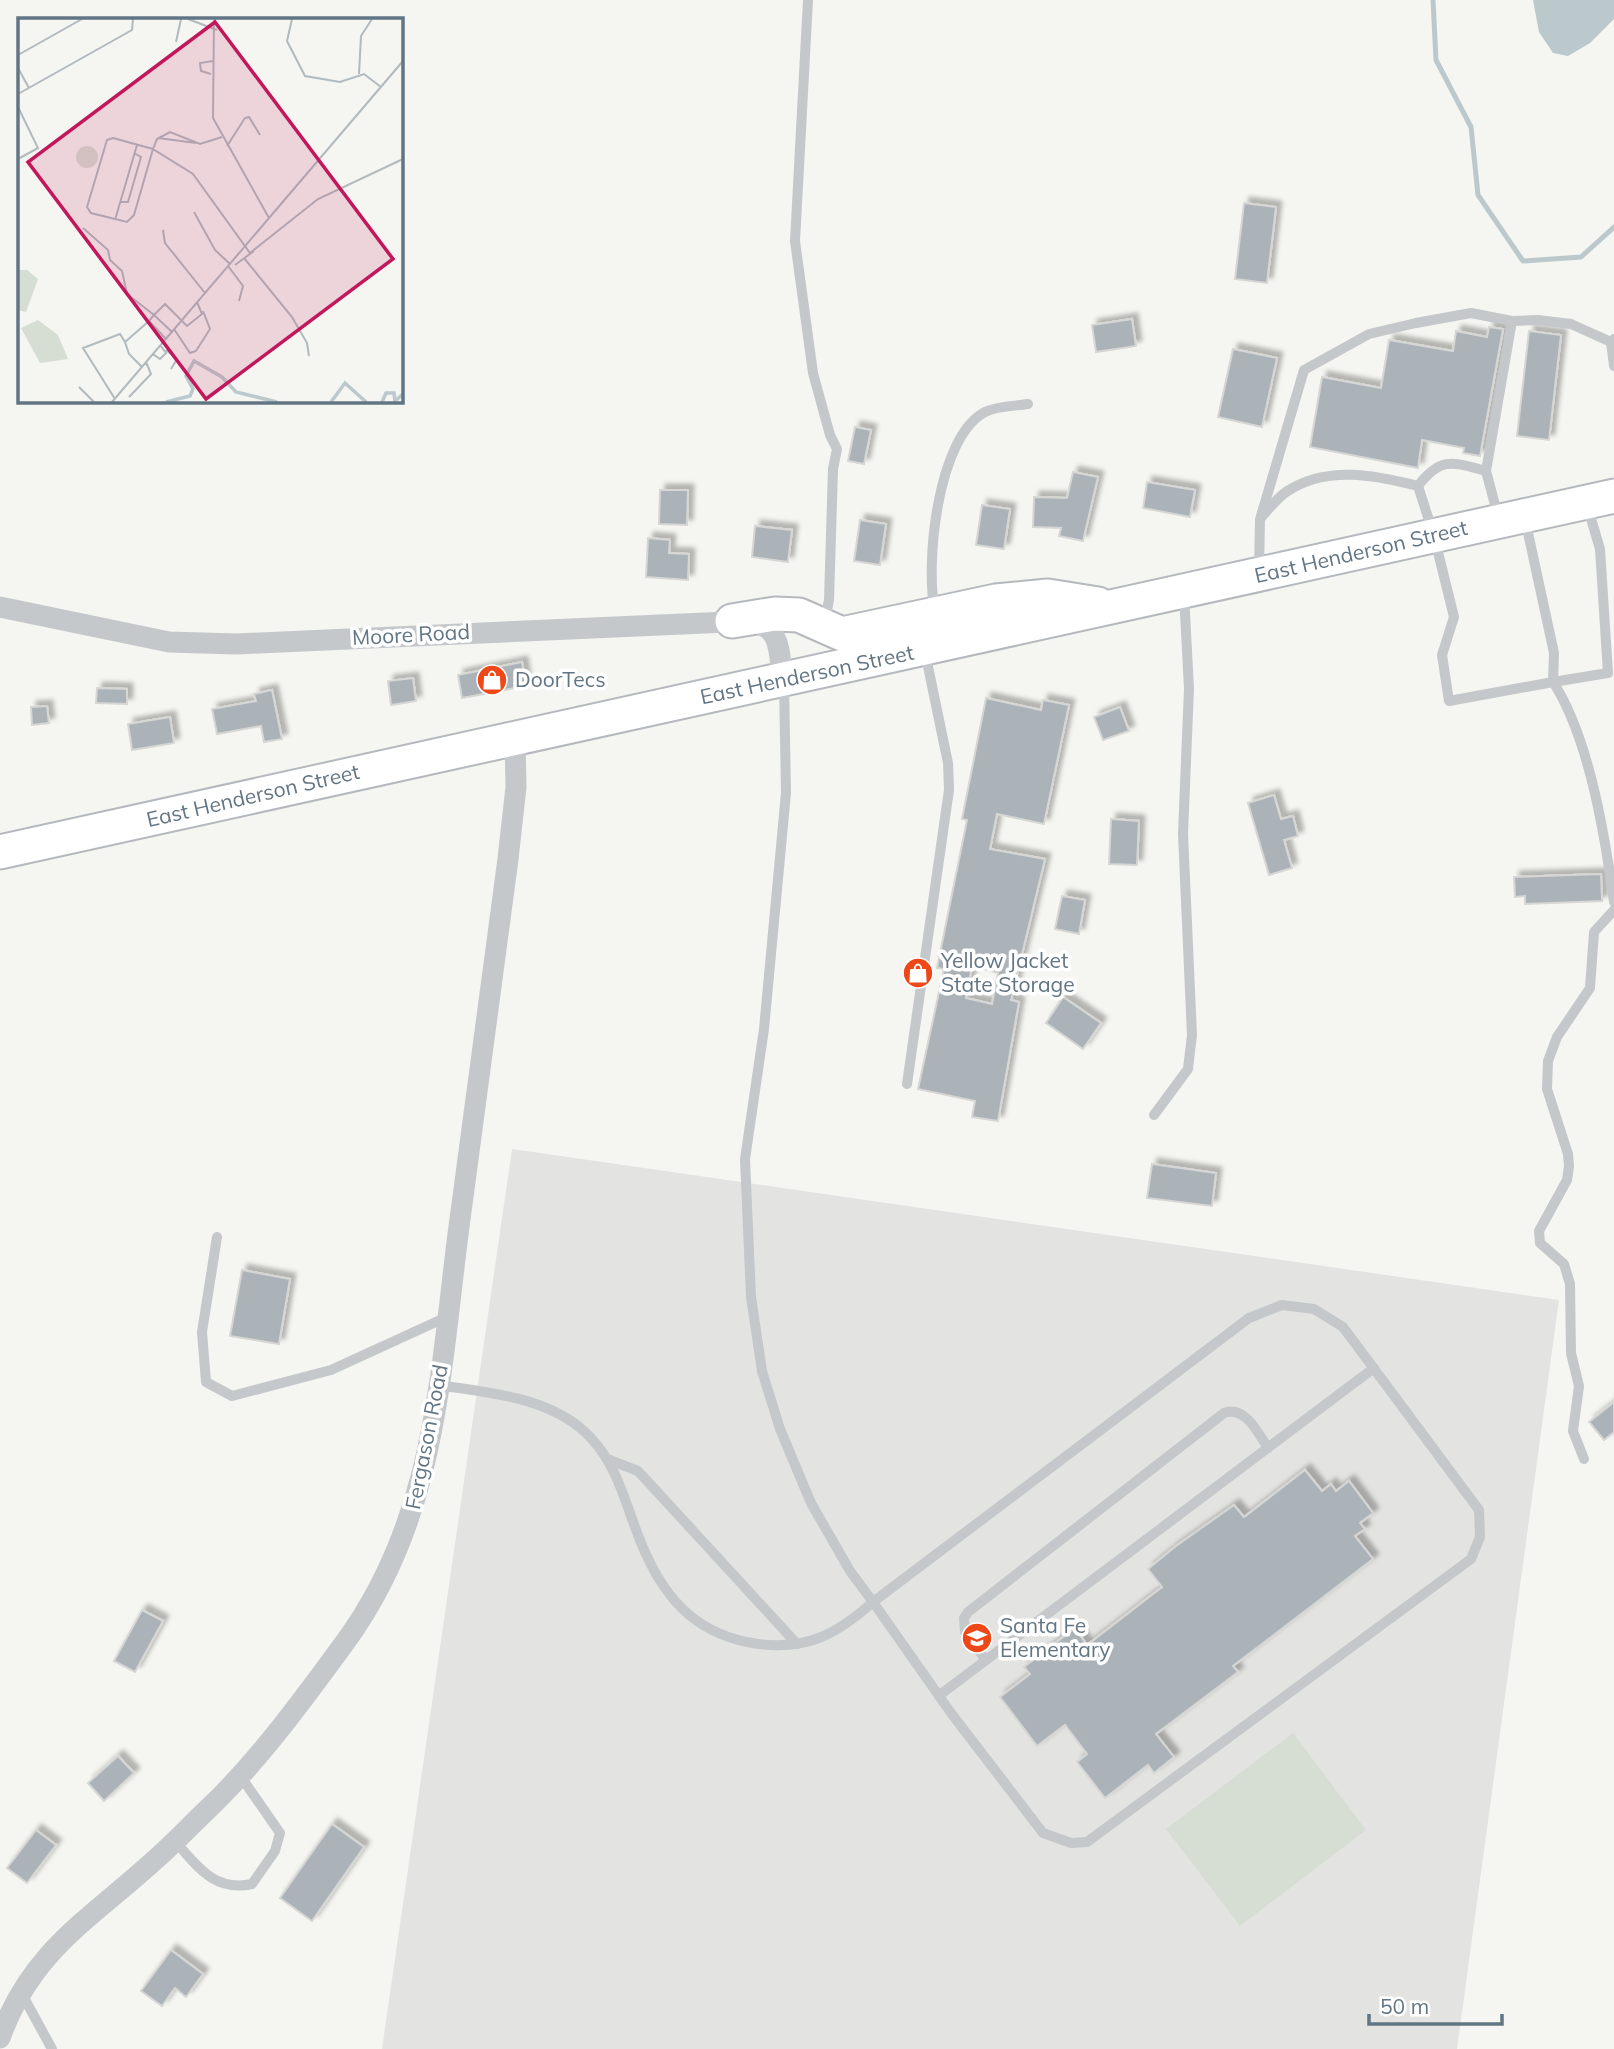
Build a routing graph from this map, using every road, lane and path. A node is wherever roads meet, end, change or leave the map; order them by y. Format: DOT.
graph roads {
  1 [pos="808,0"];
  2 [pos="1512,321"];
  3 [pos="1613,340"];
  4 [pos="1614,366"];
  5 [pos="1028,404"];
  6 [pos="1486,471"];
  7 [pos="1418,486"];
  8 [pos="1600,499"];
  9 [pos="1260,519"];
  10 [pos="1511,519"];
  11 [pos="1434,536"];
  12 [pos="1259,575"];
  13 [pos="1184,592"];
  14 [pos="0,607"];
  15 [pos="732,621"];
  16 [pos="821,626"];
  17 [pos="936,633"];
  18 [pos="1611,673"];
  19 [pos="783,680"];
  20 [pos="1553,682"];
  21 [pos="515,738"];
  22 [pos="0,852"];
  23 [pos="1614,902"];
  24 [pos="1614,910"];
  25 [pos="906,1084"];
  26 [pos="1154,1115"];
  27 [pos="217,1237"];
  28 [pos="449,1316"];
  29 [pos="1374,1368"];
  30 [pos="438,1385"];
  31 [pos="1268,1448"];
  32 [pos="607,1459"];
  33 [pos="1584,1459"];
  34 [pos="873,1602"];
  35 [pos="797,1644"];
  36 [pos="986,1660"];
  37 [pos="941,1694"];
  38 [pos="239,1774"];
  39 [pos="174,1840"];
  40 [pos="21,1992"];
  41 [pos="0,2038"];
  42 [pos="52,2049"];
  1 -- 16 [label="lane"];
  2 -- 3 [label="lane"];
  2 -- 6 [label="lane"];
  2 -- 9 [label="lane"];
  3 -- 4 [label="lane"];
  5 -- 17 [label="lane"];
  6 -- 7 [label="lane"];
  6 -- 10 [label="lane"];
  7 -- 9 [label="lane"];
  7 -- 11 [label="lane"];
  8 -- 10 [label="main road, East Henderson Street"];
  8 -- 18 [label="lane"];
  9 -- 12 [label="lane"];
  10 -- 11 [label="main road, East Henderson Street"];
  10 -- 20 [label="lane"];
  11 -- 12 [label="main road, East Henderson Street"];
  11 -- 20 [label="lane"];
  12 -- 13 [label="main road, East Henderson Street"];
  13 -- 17 [label="main road, East Henderson Street"];
  13 -- 26 [label="lane"];
  14 -- 15 [label="street, Moore Road"];
  15 -- 16 [label="main road"];
  15 -- 19 [label="street, Moore Road"];
  16 -- 17 [label="main road"];
  17 -- 19 [label="main road, East Henderson Street"];
  17 -- 25 [label="lane"];
  18 -- 20 [label="lane"];
  19 -- 21 [label="main road, East Henderson Street"];
  19 -- 34 [label="lane"];
  20 -- 23 [label="lane"];
  21 -- 22 [label="main road, East Henderson Street"];
  21 -- 28 [label="street, Fergason Road"];
  24 -- 33 [label="lane"];
  27 -- 28 [label="lane"];
  28 -- 30 [label="street, Fergason Road"];
  29 -- 31 [label="lane"];
  29 -- 34 [label="lane"];
  29 -- 37 [label="lane"];
  30 -- 32 [label="lane"];
  30 -- 38 [label="street, Fergason Road"];
  31 -- 36 [label="lane"];
  31 -- 36 [label="lane"];
  32 -- 35 [label="lane"];
  32 -- 35 [label="lane"];
  34 -- 35 [label="lane"];
  34 -- 37 [label="lane"];
  36 -- 37 [label="lane"];
  38 -- 39 [label="street, Fergason Road"];
  38 -- 39 [label="lane"];
  39 -- 40 [label="street, Fergason Road"];
  40 -- 41 [label="street, Fergason Road"];
  40 -- 42 [label="lane"];
}
